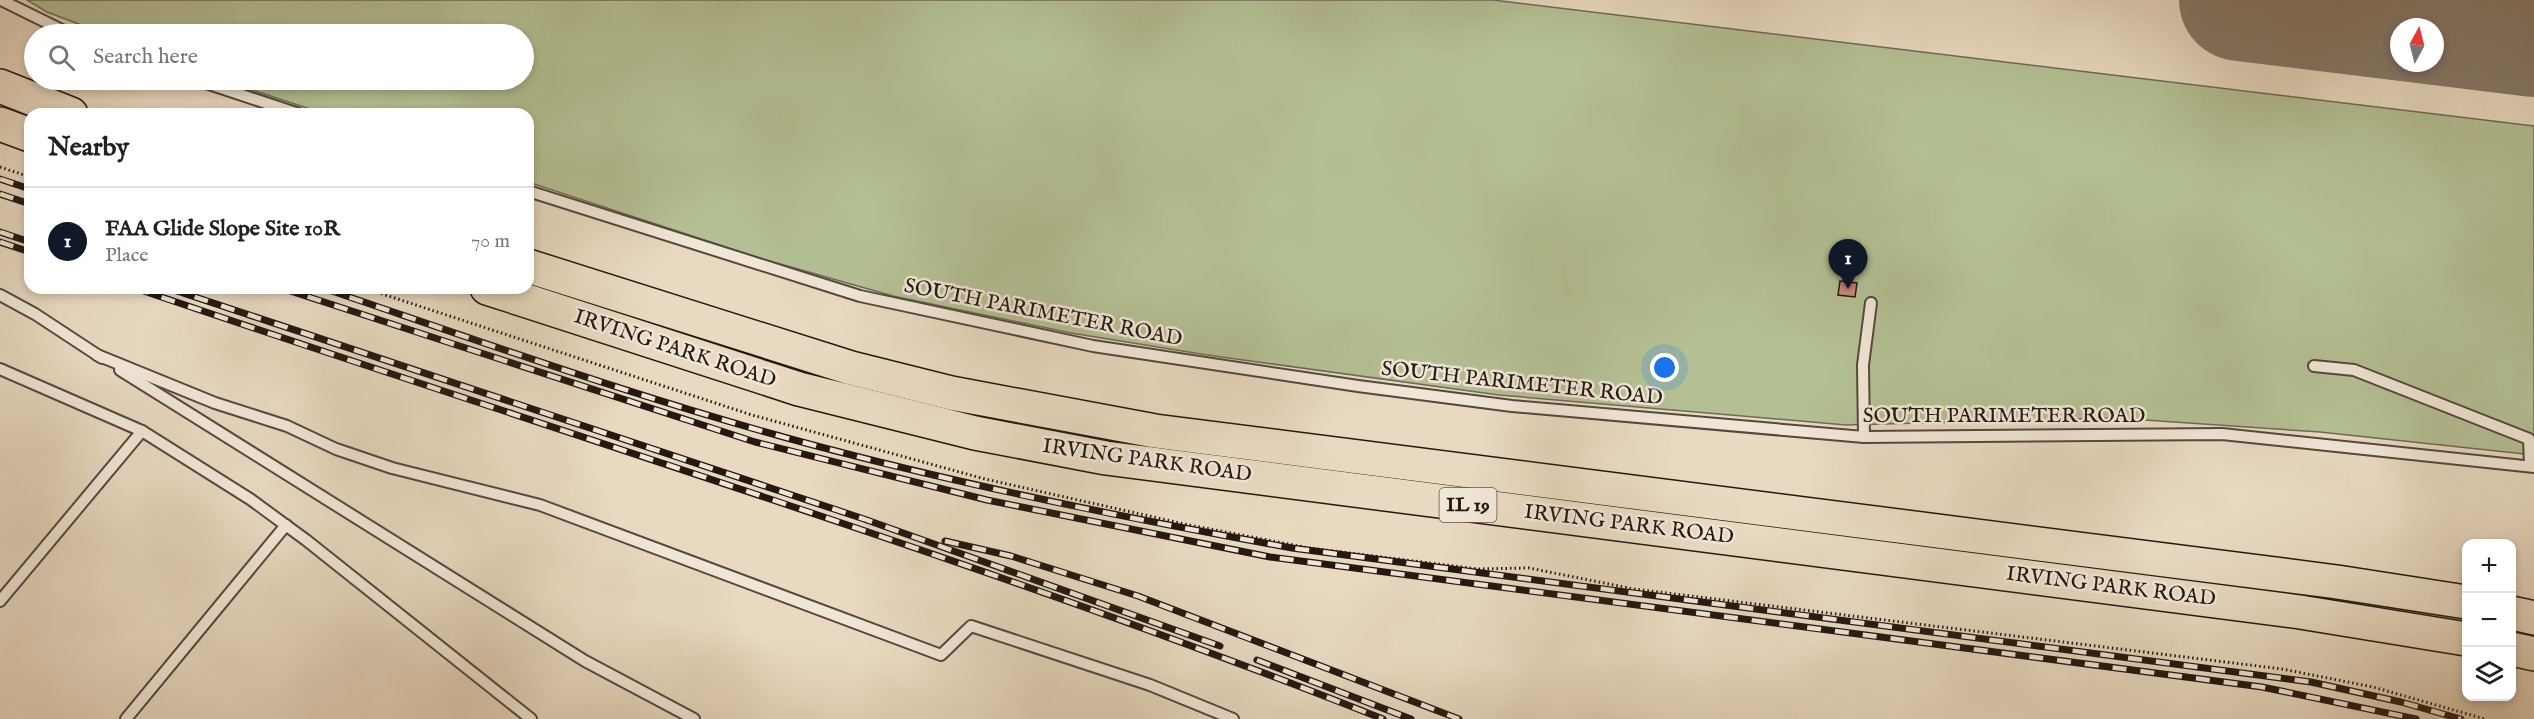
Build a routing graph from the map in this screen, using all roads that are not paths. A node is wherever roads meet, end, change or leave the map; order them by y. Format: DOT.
graph roads {
  1 [pos="1,0"];
  2 [pos="50,24"];
  3 [pos="0,86"];
  4 [pos="227,90"];
  5 [pos="56,108"];
  6 [pos="281,108"];
  7 [pos="0,124"];
  8 [pos="24,133"];
  9 [pos="534,193"];
  10 [pos="534,269"];
  11 [pos="522,294"];
  12 [pos="0,295"];
  13 [pos="1870,303"];
  14 [pos="599,307"];
  15 [pos="97,355"];
  16 [pos="2314,366"];
  17 [pos="0,369"];
  18 [pos="142,431"];
  19 [pos="1864,436"];
  20 [pos="2532,466"];
  21 [pos="286,525"];
  22 [pos="1953,550"];
  23 [pos="0,601"];
  24 [pos="2462,601"];
  25 [pos="2516,614"];
  26 [pos="2534,618"];
  27 [pos="2462,638"];
  28 [pos="2516,650"];
  29 [pos="2534,654"];
  30 [pos="126,719"];
  31 [pos="531,719"];
  32 [pos="694,719"];
  33 [pos="1233,719"];
  1 -- 2 [label="lane"];
  3 -- 5 [label="main road"];
  4 -- 6 [label="lane"];
  7 -- 8 [label="main road"];
  9 -- 19 [label="lane, SOUTH PARIMETER ROAD"];
  10 -- 14 [label="main road, IRVING PARK ROAD / IL 19"];
  11 -- 14 [label="main road, IRVING PARK ROAD / IL 19"];
  12 -- 15 [label="lane"];
  13 -- 19 [label="lane"];
  14 -- 22 [label="main road, IRVING PARK ROAD / IL 19"];
  15 -- 32 [label="lane"];
  15 -- 33 [label="lane"];
  16 -- 20 [label="lane"];
  17 -- 18 [label="lane"];
  18 -- 21 [label="lane"];
  18 -- 23 [label="lane"];
  19 -- 20 [label="lane, SOUTH PARIMETER ROAD"];
  21 -- 30 [label="lane"];
  21 -- 31 [label="lane"];
  22 -- 24 [label="main road, IRVING PARK ROAD / IL 19"];
  22 -- 27 [label="main road, IRVING PARK ROAD / IL 19"];
  25 -- 26 [label="main road"];
  28 -- 29 [label="main road"];
}
